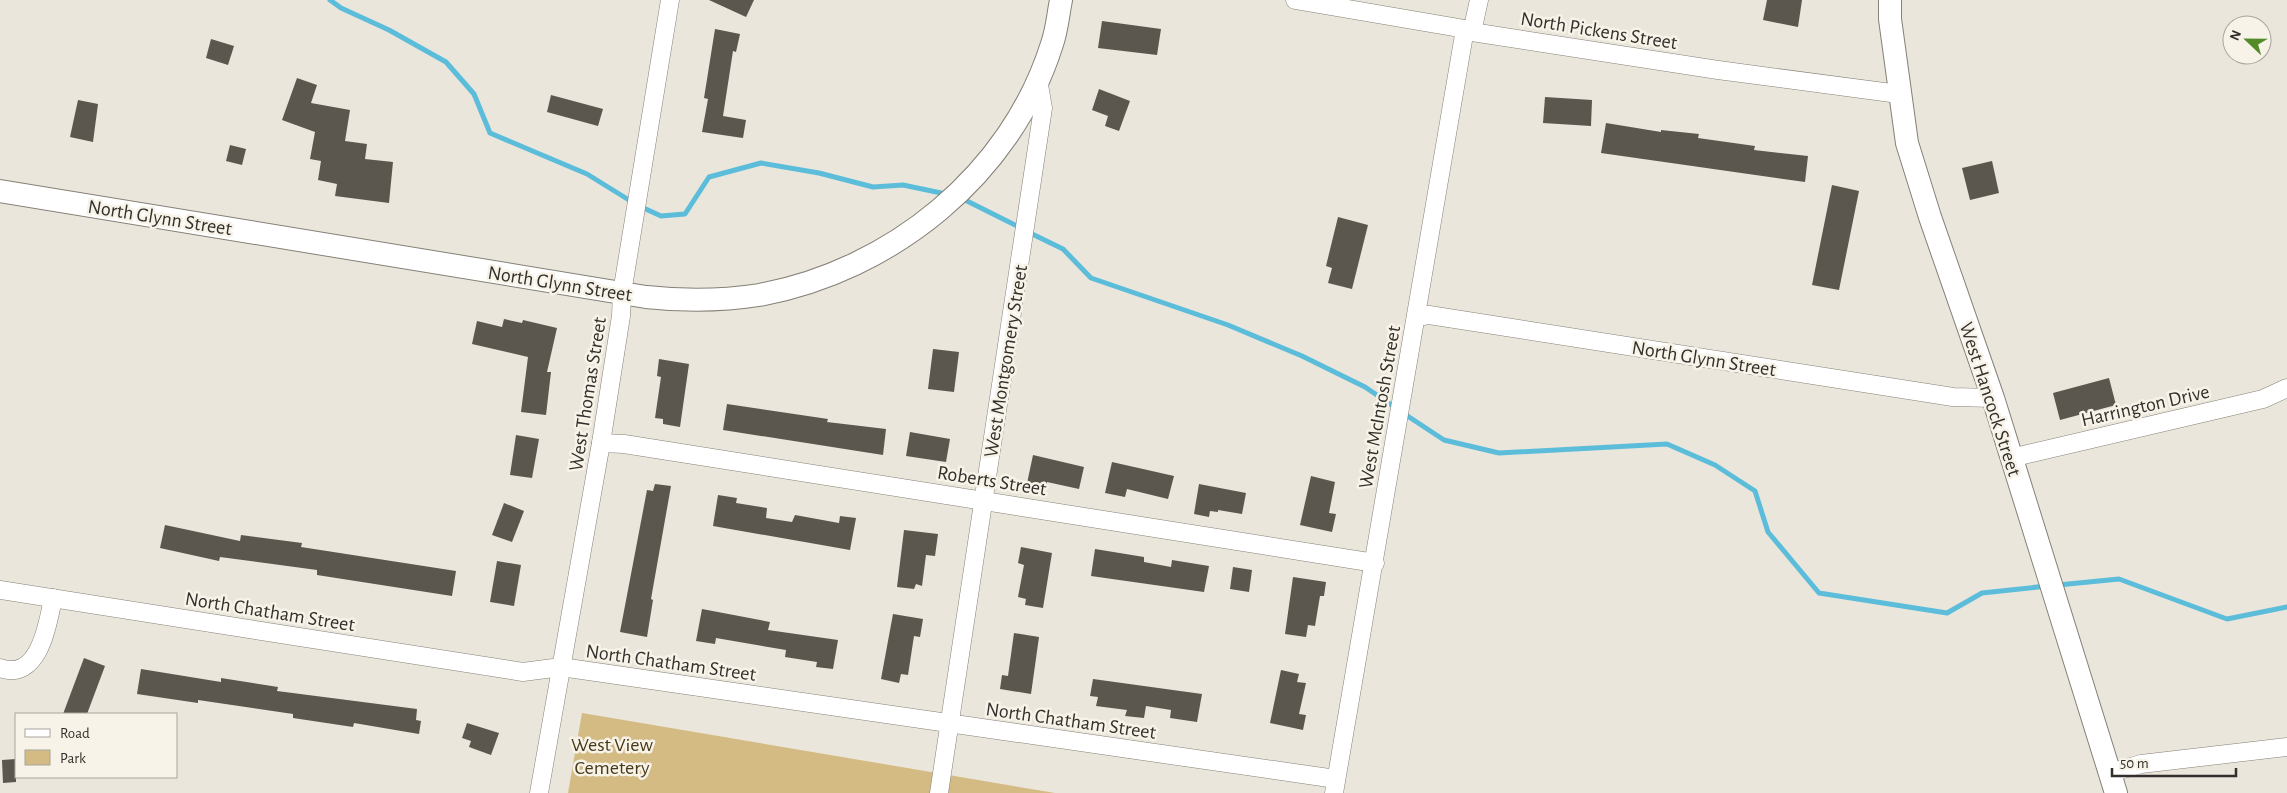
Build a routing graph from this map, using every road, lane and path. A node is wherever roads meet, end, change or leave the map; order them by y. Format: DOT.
graph roads {
  1 [pos="670,0"];
  2 [pos="1061,0"];
  3 [pos="1295,0"];
  4 [pos="1480,0"];
  5 [pos="1890,0"];
  6 [pos="1469,31"];
  7 [pos="1038,79"];
  8 [pos="1899,94"];
  9 [pos="0,191"];
  10 [pos="622,293"];
  11 [pos="1416,317"];
  12 [pos="2287,388"];
  13 [pos="1993,398"];
  14 [pos="601,443"];
  15 [pos="2011,458"];
  16 [pos="983,500"];
  17 [pos="1375,563"];
  18 [pos="0,590"];
  19 [pos="53,598"];
  20 [pos="0,668"];
  21 [pos="561,668"];
  22 [pos="948,725"];
  23 [pos="2287,748"];
  24 [pos="2113,783"];
  25 [pos="1335,786"];
  26 [pos="539,793"];
  27 [pos="939,793"];
  1 -- 10 [label="street, West Thomas Street"];
  2 -- 7 [label="main road"];
  3 -- 6 [label="street, North Pickens Street"];
  4 -- 6 [label="street, West McIntosh Street"];
  5 -- 8 [label="main road, West Hancock Street"];
  6 -- 8 [label="street, North Pickens Street"];
  6 -- 11 [label="street, West McIntosh Street"];
  7 -- 10 [label="main road, North Glynn Street"];
  7 -- 16 [label="street, West Montgomery Street"];
  8 -- 13 [label="main road, West Hancock Street"];
  9 -- 10 [label="main road, North Glynn Street"];
  10 -- 14 [label="street, West Thomas Street"];
  11 -- 13 [label="street, North Glynn Street"];
  11 -- 17 [label="street, West McIntosh Street"];
  12 -- 15 [label="street, Harrington Drive"];
  13 -- 15 [label="main road, West Hancock Street"];
  14 -- 16 [label="street, Roberts Street"];
  14 -- 21 [label="street, West Thomas Street"];
  15 -- 24 [label="main road, West Hancock Street"];
  16 -- 17 [label="street, Roberts Street"];
  16 -- 22 [label="street, West Montgomery Street"];
  17 -- 25 [label="street, West McIntosh Street"];
  18 -- 19 [label="street, North Chatham Street"];
  19 -- 20 [label="street"];
  19 -- 21 [label="street, North Chatham Street"];
  21 -- 22 [label="street, North Chatham Street"];
  21 -- 26 [label="street, West Thomas Street"];
  22 -- 25 [label="street, North Chatham Street"];
  22 -- 27 [label="street, West Montgomery Street"];
  23 -- 24 [label="street"];
}
